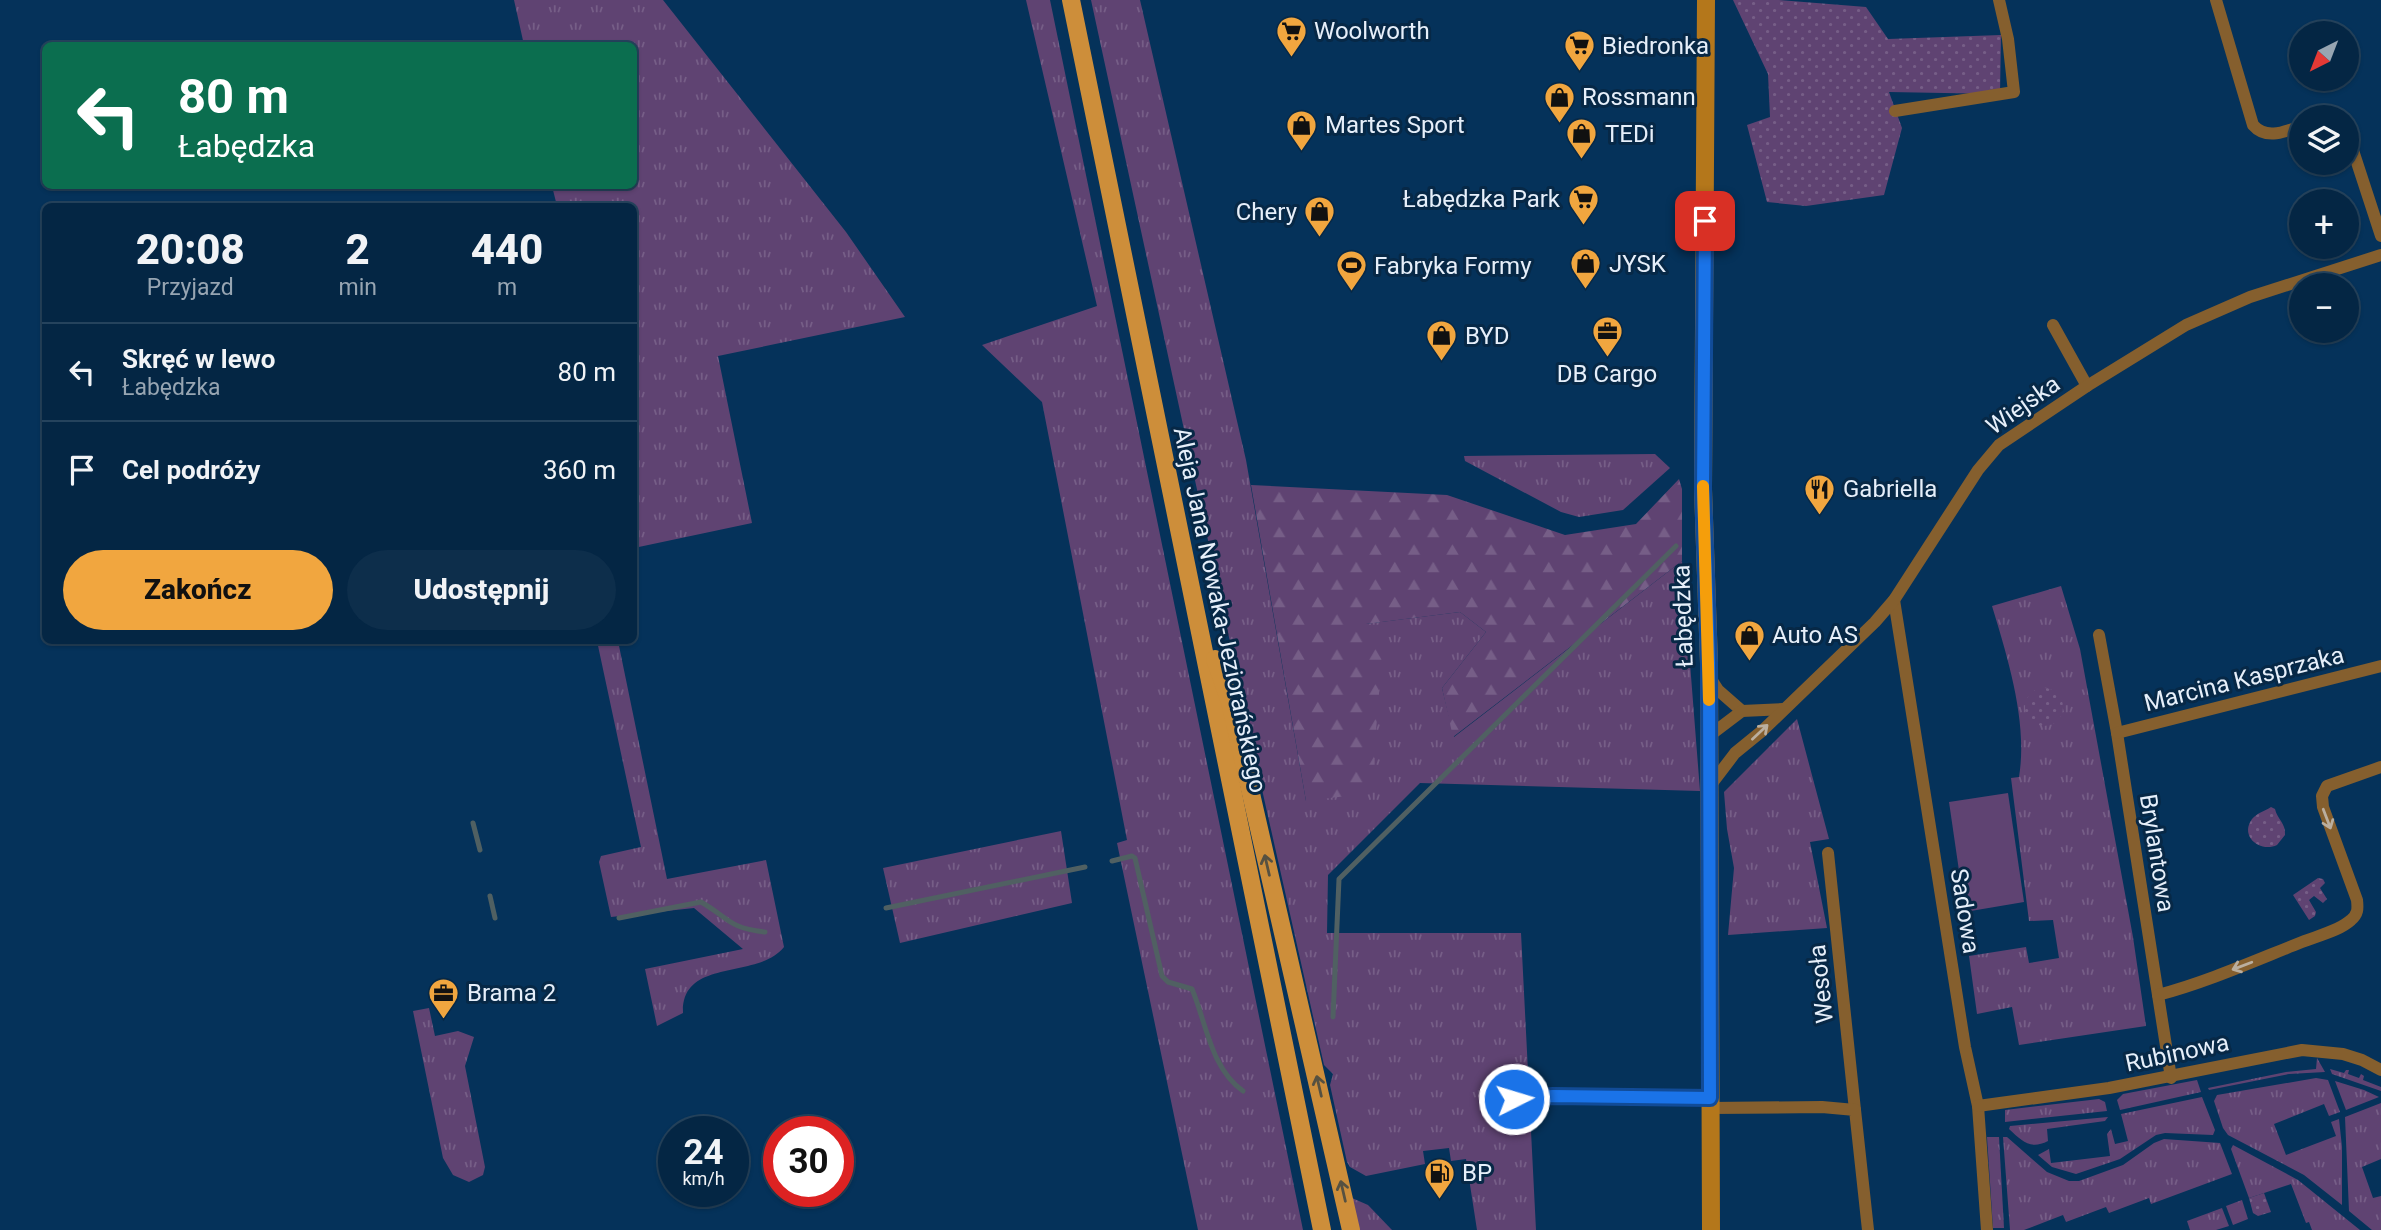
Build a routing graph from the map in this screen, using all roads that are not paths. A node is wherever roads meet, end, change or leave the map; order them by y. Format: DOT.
graph roads {
  1 [pos="1071,0"];
  2 [pos="1706,0"];
  3 [pos="1999,0"];
  4 [pos="2216,0"];
  5 [pos="1895,111"];
  6 [pos="2289,129"];
  7 [pos="2359,169"];
  8 [pos="2381,236"];
  9 [pos="2381,256"];
  10 [pos="2053,325"];
  11 [pos="2087,386"];
  12 [pos="1191,586"];
  13 [pos="1894,600"];
  14 [pos="2099,635"];
  15 [pos="2381,666"];
  16 [pos="1709,677"];
  17 [pos="1783,709"];
  18 [pos="1742,711"];
  19 [pos="2117,733"];
  20 [pos="1709,739"];
  21 [pos="1735,753"];
  22 [pos="2381,767"];
  23 [pos="1710,786"];
  24 [pos="1828,853"];
  25 [pos="2158,995"];
  26 [pos="2381,1070"];
  27 [pos="2171,1078"];
  28 [pos="1514,1099"];
  29 [pos="1710,1103"];
  30 [pos="1978,1106"];
  31 [pos="1855,1110"];
  32 [pos="1322,1230"];
  33 [pos="1351,1230"];
  34 [pos="1711,1230"];
  35 [pos="1868,1230"];
  36 [pos="1987,1230"];
  1 -- 12 [label="main road, Aleja Jana Nowaka-Jeziorańskiego"];
  2 -- 16 [label="street, Łabędzka"];
  3 -- 5 [label="street"];
  4 -- 6 [label="street"];
  7 -- 8 [label="street"];
  9 -- 11 [label="street, Wiejska"];
  10 -- 11 [label="street"];
  11 -- 13 [label="street, Wiejska"];
  12 -- 32 [label="main road, Aleja Jana Nowaka-Jeziorańskiego"];
  33 -- 12 [label="main road, one-way"];
  13 -- 17 [label="street, Wiejska"];
  13 -- 30 [label="street, Sadowa"];
  14 -- 19 [label="street, Brylantowa"];
  15 -- 19 [label="street, Marcina Kasprzaka"];
  16 -- 18 [label="street"];
  16 -- 20 [label="street, Łabędzka"];
  17 -- 18 [label="street"];
  21 -- 17 [label="street, Wiejska, one-way"];
  18 -- 20 [label="street"];
  19 -- 25 [label="street, Brylantowa"];
  20 -- 21 [label="street"];
  20 -- 23 [label="street, Łabędzka"];
  21 -- 23 [label="street, Wiejska"];
  22 -- 25 [label="street, one-way"];
  23 -- 29 [label="street, Łabędzka"];
  24 -- 31 [label="street, Wesoła"];
  25 -- 27 [label="street, Brylantowa"];
  26 -- 27 [label="street, Rubinowa"];
  27 -- 30 [label="street, Rubinowa"];
  28 -- 29 [label="street"];
  29 -- 31 [label="street"];
  29 -- 34 [label="street, Łabędzka"];
  30 -- 36 [label="street, Sadowa"];
  31 -- 35 [label="street, Wesoła"];
}
